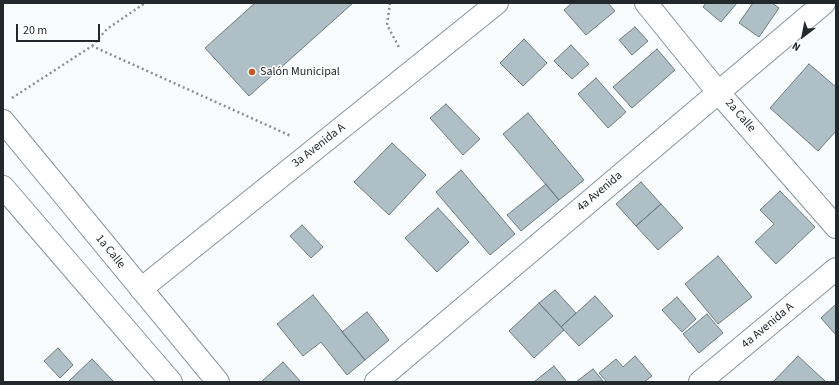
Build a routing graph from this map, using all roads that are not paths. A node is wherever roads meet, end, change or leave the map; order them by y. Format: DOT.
graph roads {
  1 [pos="497,3"];
  2 [pos="646,3"];
  3 [pos="824,3"];
  4 [pos="718,92"];
  5 [pos="3,121"];
  6 [pos="3,187"];
  7 [pos="836,227"];
  8 [pos="836,269"];
  9 [pos="141,289"];
  10 [pos="171,382"];
  11 [pos="218,382"];
  12 [pos="376,382"];
  13 [pos="700,382"];
  1 -- 9 [label="street, 3a Avenida A"];
  2 -- 4 [label="street, 2a Calle"];
  3 -- 4 [label="street, 4a Avenida"];
  4 -- 7 [label="street, 2a Calle"];
  4 -- 12 [label="street, 4a Avenida"];
  5 -- 9 [label="street, 1a Calle"];
  6 -- 10 [label="street"];
  8 -- 13 [label="street, 4a Avenida A"];
  9 -- 11 [label="street, 1a Calle"];
}
